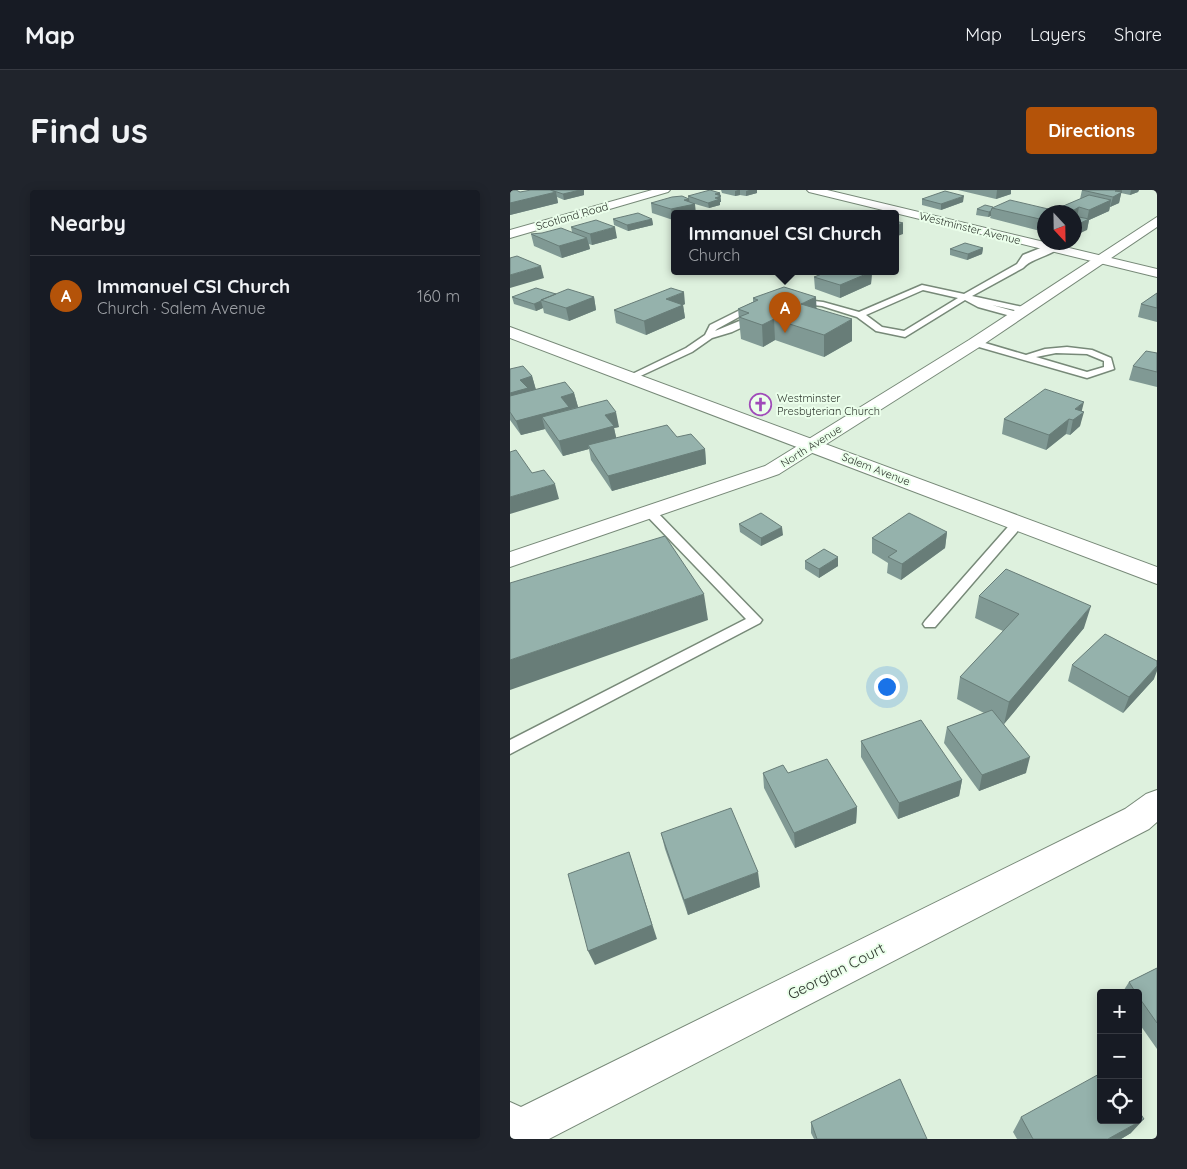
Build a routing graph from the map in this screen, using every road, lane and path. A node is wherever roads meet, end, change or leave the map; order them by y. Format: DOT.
graph roads {
  1 [pos="664,190"];
  2 [pos="813,190"];
  3 [pos="881,196"];
  4 [pos="865,202"];
  5 [pos="898,210"];
  6 [pos="899,210"];
  7 [pos="1157,221"];
  8 [pos="510,234"];
  9 [pos="1037,244"];
  10 [pos="1046,250"];
  11 [pos="1060,250"];
  12 [pos="1100,260"];
  13 [pos="1157,273"];
  14 [pos="965,297"];
  15 [pos="790,301"];
  16 [pos="761,304"];
  17 [pos="1021,312"];
  18 [pos="766,313"];
  19 [pos="860,315"];
  20 [pos="511,333"];
  21 [pos="710,336"];
  22 [pos="975,343"];
  23 [pos="1025,358"];
  24 [pos="631,377"];
  25 [pos="812,445"];
  26 [pos="650,512"];
  27 [pos="1018,523"];
  28 [pos="510,560"];
  29 [pos="1157,576"];
  30 [pos="930,624"];
  31 [pos="510,748"];
  32 [pos="1157,803"];
  33 [pos="511,1129"];
  1 -- 8 [label="street, Scotland Road"];
  2 -- 4 [label="street, Westminster Avenue"];
  3 -- 4 [label="street"];
  4 -- 5 [label="street, Westminster Avenue"];
  6 -- 9 [label="street, Westminster Avenue"];
  7 -- 12 [label="street, North Avenue"];
  10 -- 14 [label="lane"];
  11 -- 12 [label="street, Westminster Avenue"];
  12 -- 13 [label="street, Westminster Avenue"];
  12 -- 17 [label="street, North Avenue"];
  14 -- 17 [label="lane"];
  14 -- 19 [label="lane"];
  14 -- 19 [label="lane"];
  15 -- 19 [label="lane"];
  16 -- 21 [label="lane"];
  17 -- 22 [label="street, North Avenue"];
  18 -- 21 [label="lane"];
  20 -- 24 [label="street, Salem Avenue"];
  21 -- 24 [label="lane"];
  22 -- 23 [label="lane"];
  22 -- 25 [label="street, North Avenue"];
  23 -- 23 [label="lane"];
  24 -- 25 [label="street, Salem Avenue"];
  25 -- 26 [label="street, North Avenue"];
  25 -- 27 [label="street, Salem Avenue"];
  26 -- 28 [label="street, North Avenue"];
  26 -- 31 [label="lane"];
  27 -- 29 [label="street, Salem Avenue"];
  27 -- 30 [label="lane"];
  32 -- 33 [label="street, Georgian Court"];
}
